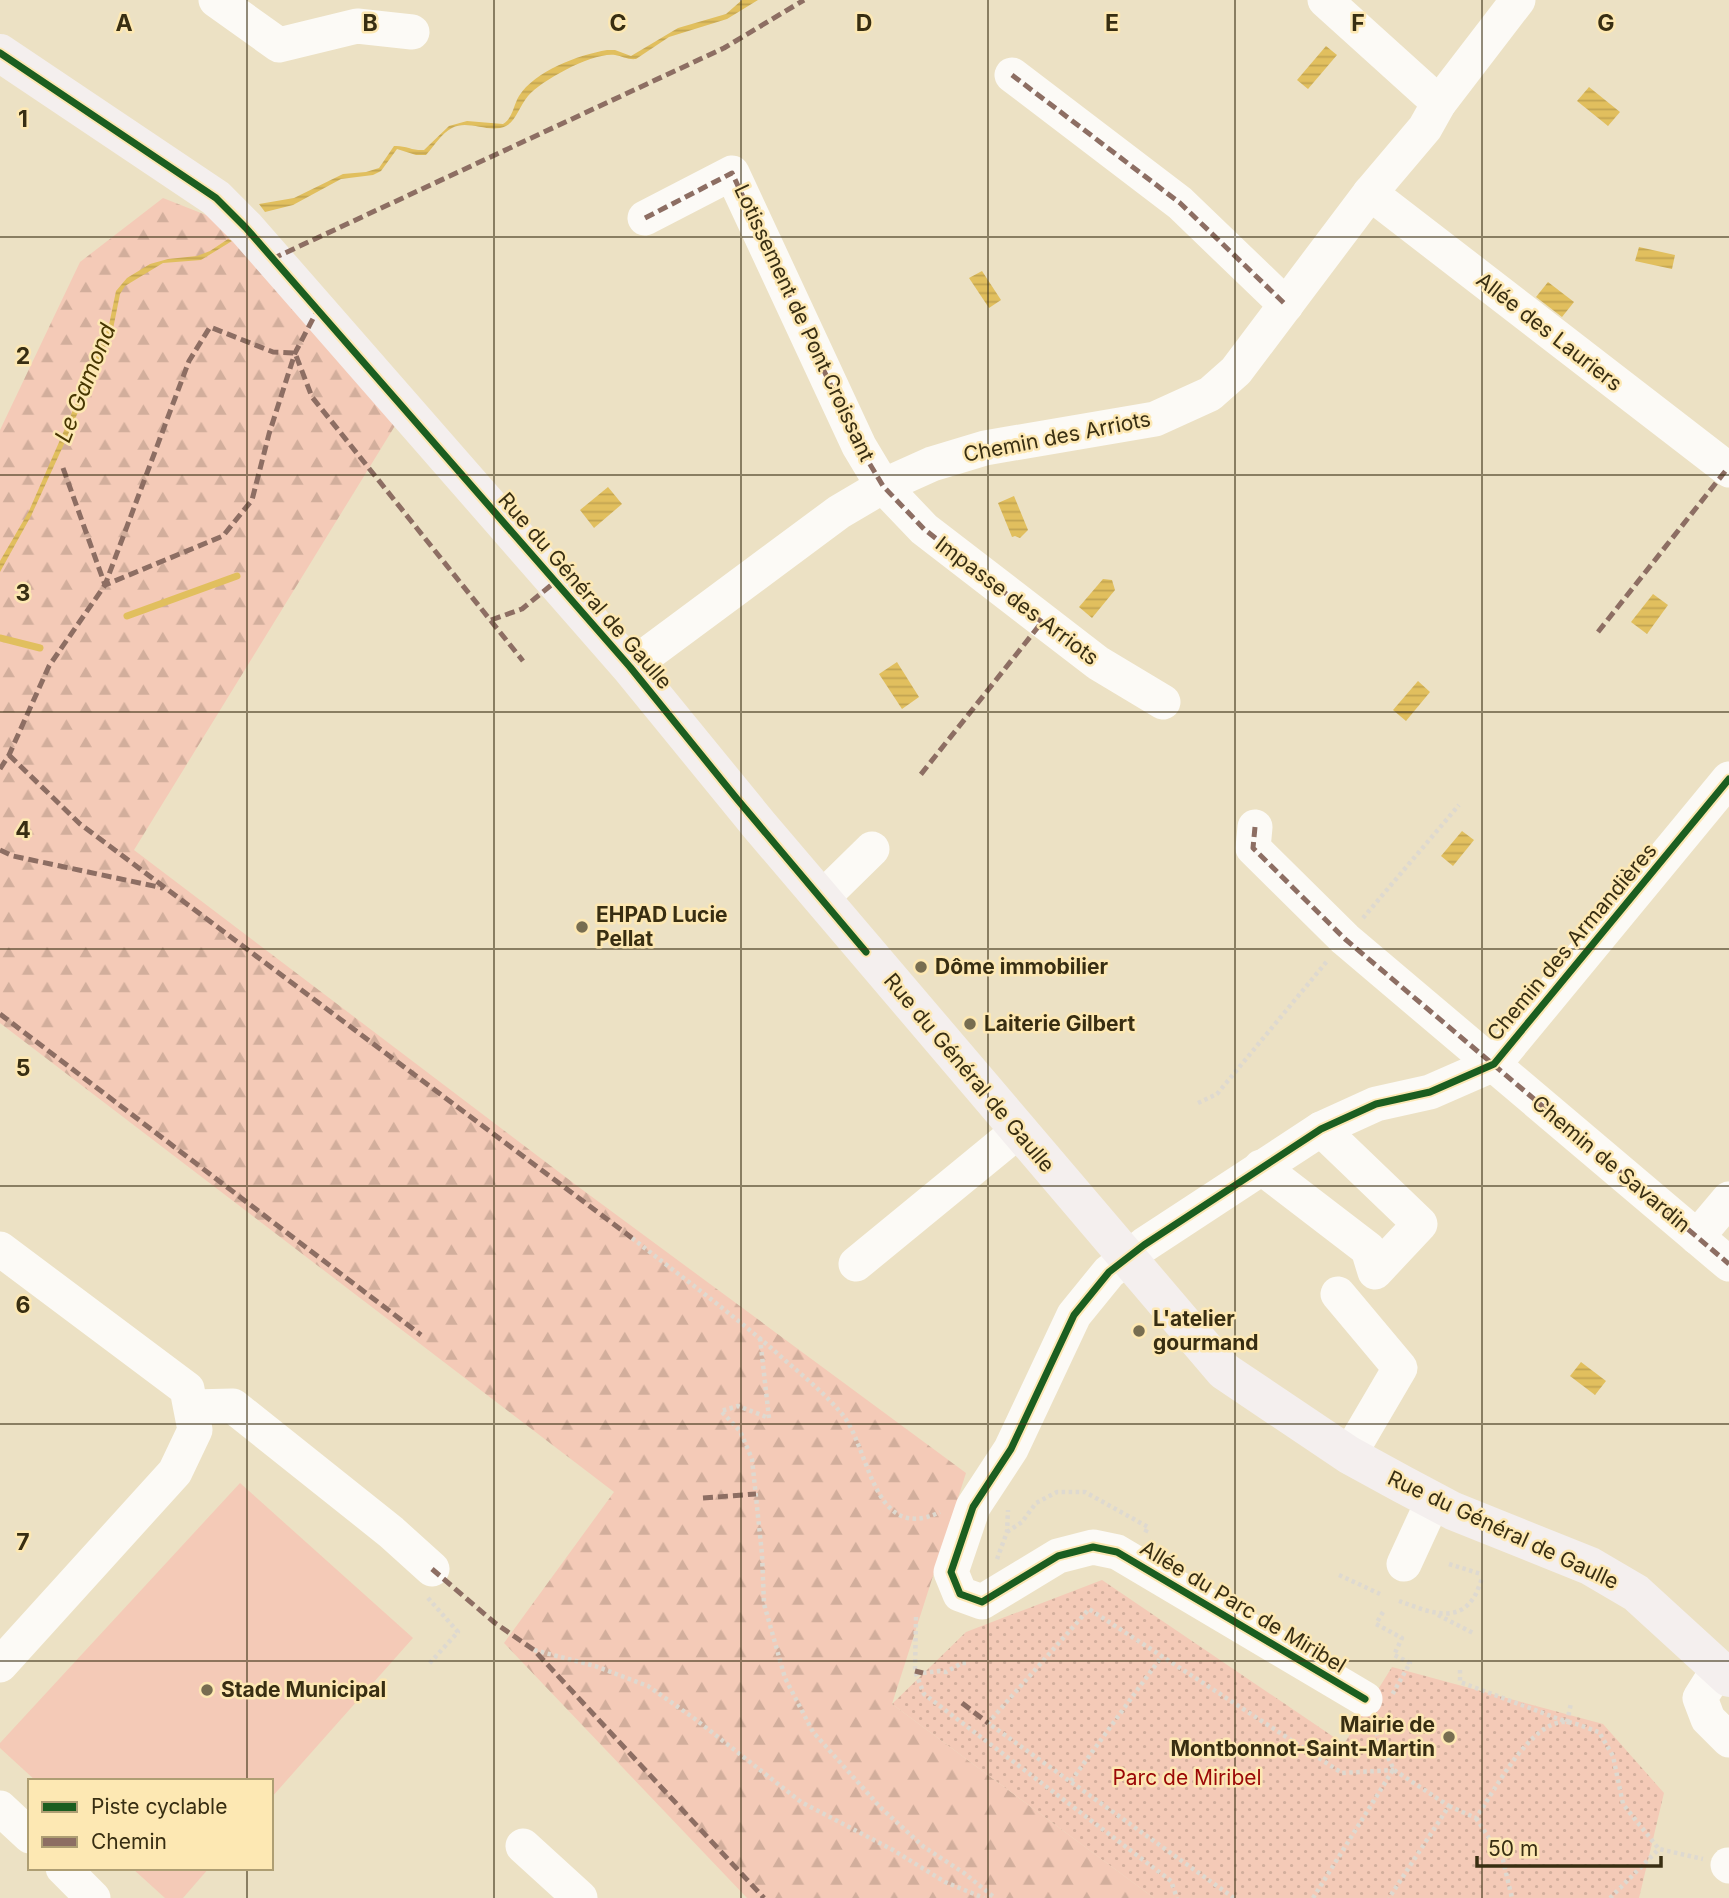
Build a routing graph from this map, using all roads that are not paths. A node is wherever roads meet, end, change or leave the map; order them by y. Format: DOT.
graph roads {
  1 [pos="216,0"];
  2 [pos="1325,0"];
  3 [pos="1518,0"];
  4 [pos="412,32"];
  5 [pos="0,53"];
  6 [pos="1012,75"];
  7 [pos="1439,103"];
  8 [pos="1370,193"];
  9 [pos="645,218"];
  10 [pos="1286,305"];
  11 [pos="1729,470"];
  12 [pos="883,486"];
  13 [pos="630,667"];
  14 [pos="1163,702"];
  15 [pos="1729,779"];
  16 [pos="1255,827"];
  17 [pos="872,849"];
  18 [pos="822,898"];
  19 [pos="1494,1064"];
  20 [pos="1321,1129"];
  21 [pos="1018,1130"];
  22 [pos="1261,1167"];
  23 [pos="1729,1199"];
  24 [pos="1698,1237"];
  25 [pos="0,1249"];
  26 [pos="1128,1258"];
  27 [pos="856,1264"];
  28 [pos="1729,1264"];
  29 [pos="1338,1294"];
  30 [pos="192,1407"];
  31 [pos="1349,1455"];
  32 [pos="1433,1501"];
  33 [pos="1404,1564"];
  34 [pos="428,1581"];
  35 [pos="6,1644"];
  36 [pos="1724,1673"];
  37 [pos="1365,1699"];
  38 [pos="1729,1740"];
  39 [pos="0,1808"];
  40 [pos="28,1834"];
  41 [pos="523,1846"];
  42 [pos="65,1870"];
  43 [pos="93,1898"];
  44 [pos="580,1898"];
  1 -- 4 [label="street"];
  2 -- 7 [label="street"];
  3 -- 7 [label="street, Chemin des Arriots"];
  5 -- 13 [label="main road, Rue du Général de Gaulle"];
  6 -- 10 [label="street"];
  7 -- 8 [label="street, Chemin des Arriots"];
  8 -- 10 [label="street, Chemin des Arriots"];
  8 -- 11 [label="street, Allée des Lauriers"];
  9 -- 12 [label="street, Lotissement de Pont Croissant"];
  10 -- 12 [label="street, Chemin des Arriots"];
  12 -- 13 [label="street, Chemin des Arriots"];
  12 -- 14 [label="street, Impasse des Arriots"];
  13 -- 18 [label="main road, Rue du Général de Gaulle"];
  15 -- 19 [label="street, Chemin des Armandières"];
  16 -- 19 [label="street, Chemin de Savardin"];
  17 -- 18 [label="street"];
  18 -- 21 [label="main road, Rue du Général de Gaulle"];
  19 -- 20 [label="street, Chemin des Armandières"];
  19 -- 24 [label="street, Chemin de Savardin"];
  20 -- 22 [label="street, Chemin des Armandières"];
  20 -- 22 [label="street"];
  21 -- 26 [label="main road, Rue du Général de Gaulle"];
  21 -- 27 [label="street"];
  22 -- 26 [label="street, Chemin des Armandières"];
  23 -- 24 [label="street"];
  24 -- 28 [label="street, Chemin de Savardin"];
  25 -- 30 [label="street"];
  26 -- 31 [label="main road, Rue du Général de Gaulle"];
  26 -- 37 [label="street, Allée du Parc de Miribel"];
  29 -- 31 [label="street"];
  30 -- 34 [label="street"];
  30 -- 35 [label="street"];
  31 -- 32 [label="main road, Rue du Général de Gaulle"];
  32 -- 33 [label="street"];
  32 -- 36 [label="main road, Rue du Général de Gaulle"];
  36 -- 38 [label="street"];
  39 -- 40 [label="street"];
  41 -- 44 [label="street"];
  42 -- 43 [label="street"];
}
